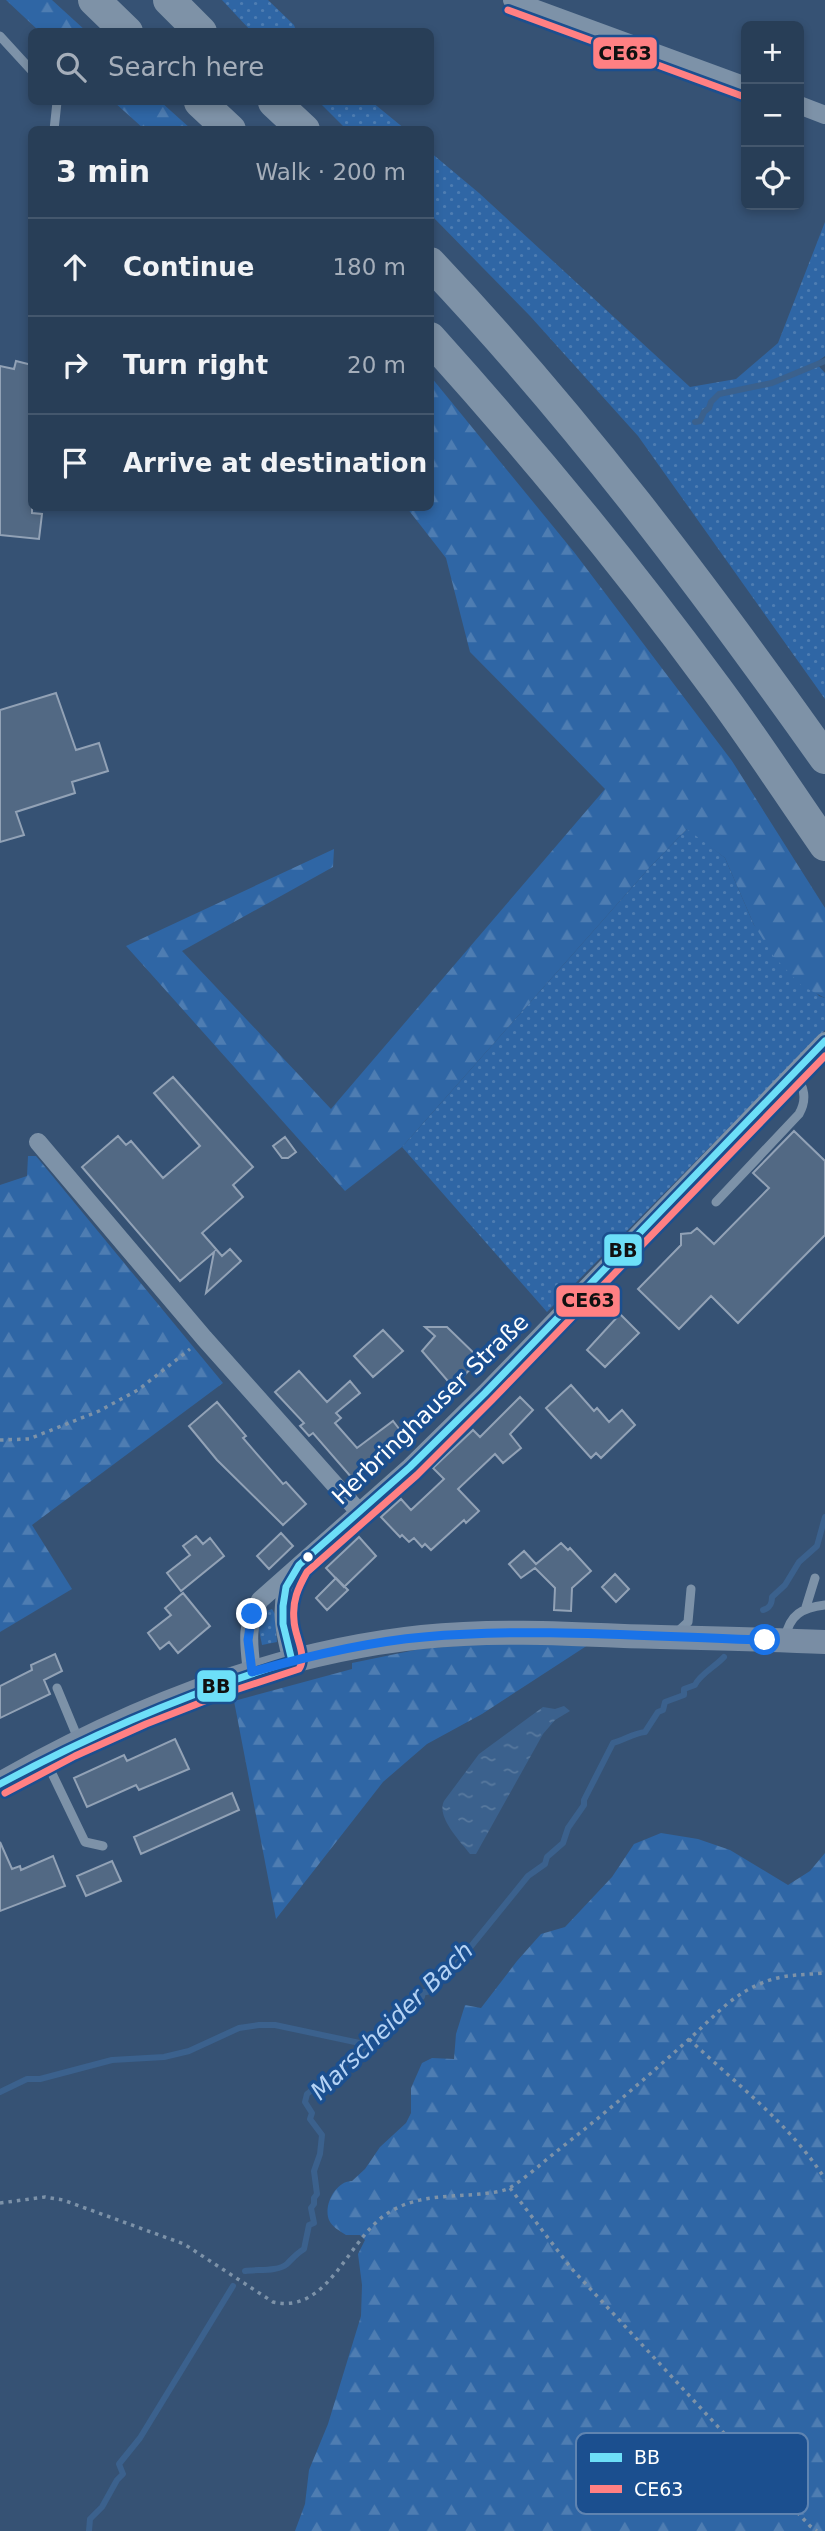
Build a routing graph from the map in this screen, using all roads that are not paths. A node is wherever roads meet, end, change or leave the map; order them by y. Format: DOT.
graph roads {
  1 [pos="94,0"];
  2 [pos="169,0"];
  3 [pos="512,0"];
  4 [pos="123,28"];
  5 [pos="197,28"];
  6 [pos="0,36"];
  7 [pos="28,67"];
  8 [pos="741,84"];
  9 [pos="57,105"];
  10 [pos="203,105"];
  11 [pos="277,105"];
  12 [pos="804,107"];
  13 [pos="825,115"];
  14 [pos="54,126"];
  15 [pos="226,126"];
  16 [pos="299,126"];
  17 [pos="434,267"];
  18 [pos="434,342"];
  19 [pos="825,758"];
  20 [pos="825,845"];
  21 [pos="825,1041"];
  22 [pos="794,1074"];
  23 [pos="38,1142"];
  24 [pos="716,1202"];
  25 [pos="360,1513"];
  26 [pos="299,1565"];
  27 [pos="815,1578"];
  28 [pos="691,1589"];
  29 [pos="825,1605"];
  30 [pos="806,1607"];
  31 [pos="672,1637"];
  32 [pos="785,1641"];
  33 [pos="825,1642"];
  34 [pos="292,1661"];
  35 [pos="252,1672"];
  36 [pos="57,1688"];
  37 [pos="80,1742"];
  38 [pos="45,1759"];
  39 [pos="0,1784"];
  40 [pos="103,1846"];
  1 -- 4 [label="highway"];
  2 -- 5 [label="highway"];
  3 -- 8 [label="street"];
  6 -- 7 [label="lane"];
  9 -- 14 [label="lane"];
  10 -- 15 [label="highway"];
  11 -- 16 [label="highway"];
  12 -- 13 [label="street"];
  17 -- 19 [label="highway"];
  18 -- 20 [label="highway"];
  21 -- 22 [label="street, Herbringhauser Straße"];
  22 -- 24 [label="lane"];
  22 -- 25 [label="street, Herbringhauser Straße"];
  23 -- 25 [label="street"];
  25 -- 26 [label="street, Herbringhauser Straße"];
  26 -- 34 [label="street, Herbringhauser Straße"];
  26 -- 35 [label="street, Herbringhauser Straße"];
  27 -- 30 [label="lane"];
  28 -- 31 [label="lane"];
  29 -- 30 [label="lane"];
  30 -- 32 [label="lane"];
  31 -- 32 [label="main road"];
  31 -- 34 [label="main road"];
  32 -- 33 [label="main road"];
  34 -- 35 [label="main road"];
  35 -- 37 [label="main road"];
  36 -- 37 [label="lane"];
  37 -- 38 [label="main road"];
  38 -- 39 [label="main road"];
  38 -- 40 [label="lane"];
}
